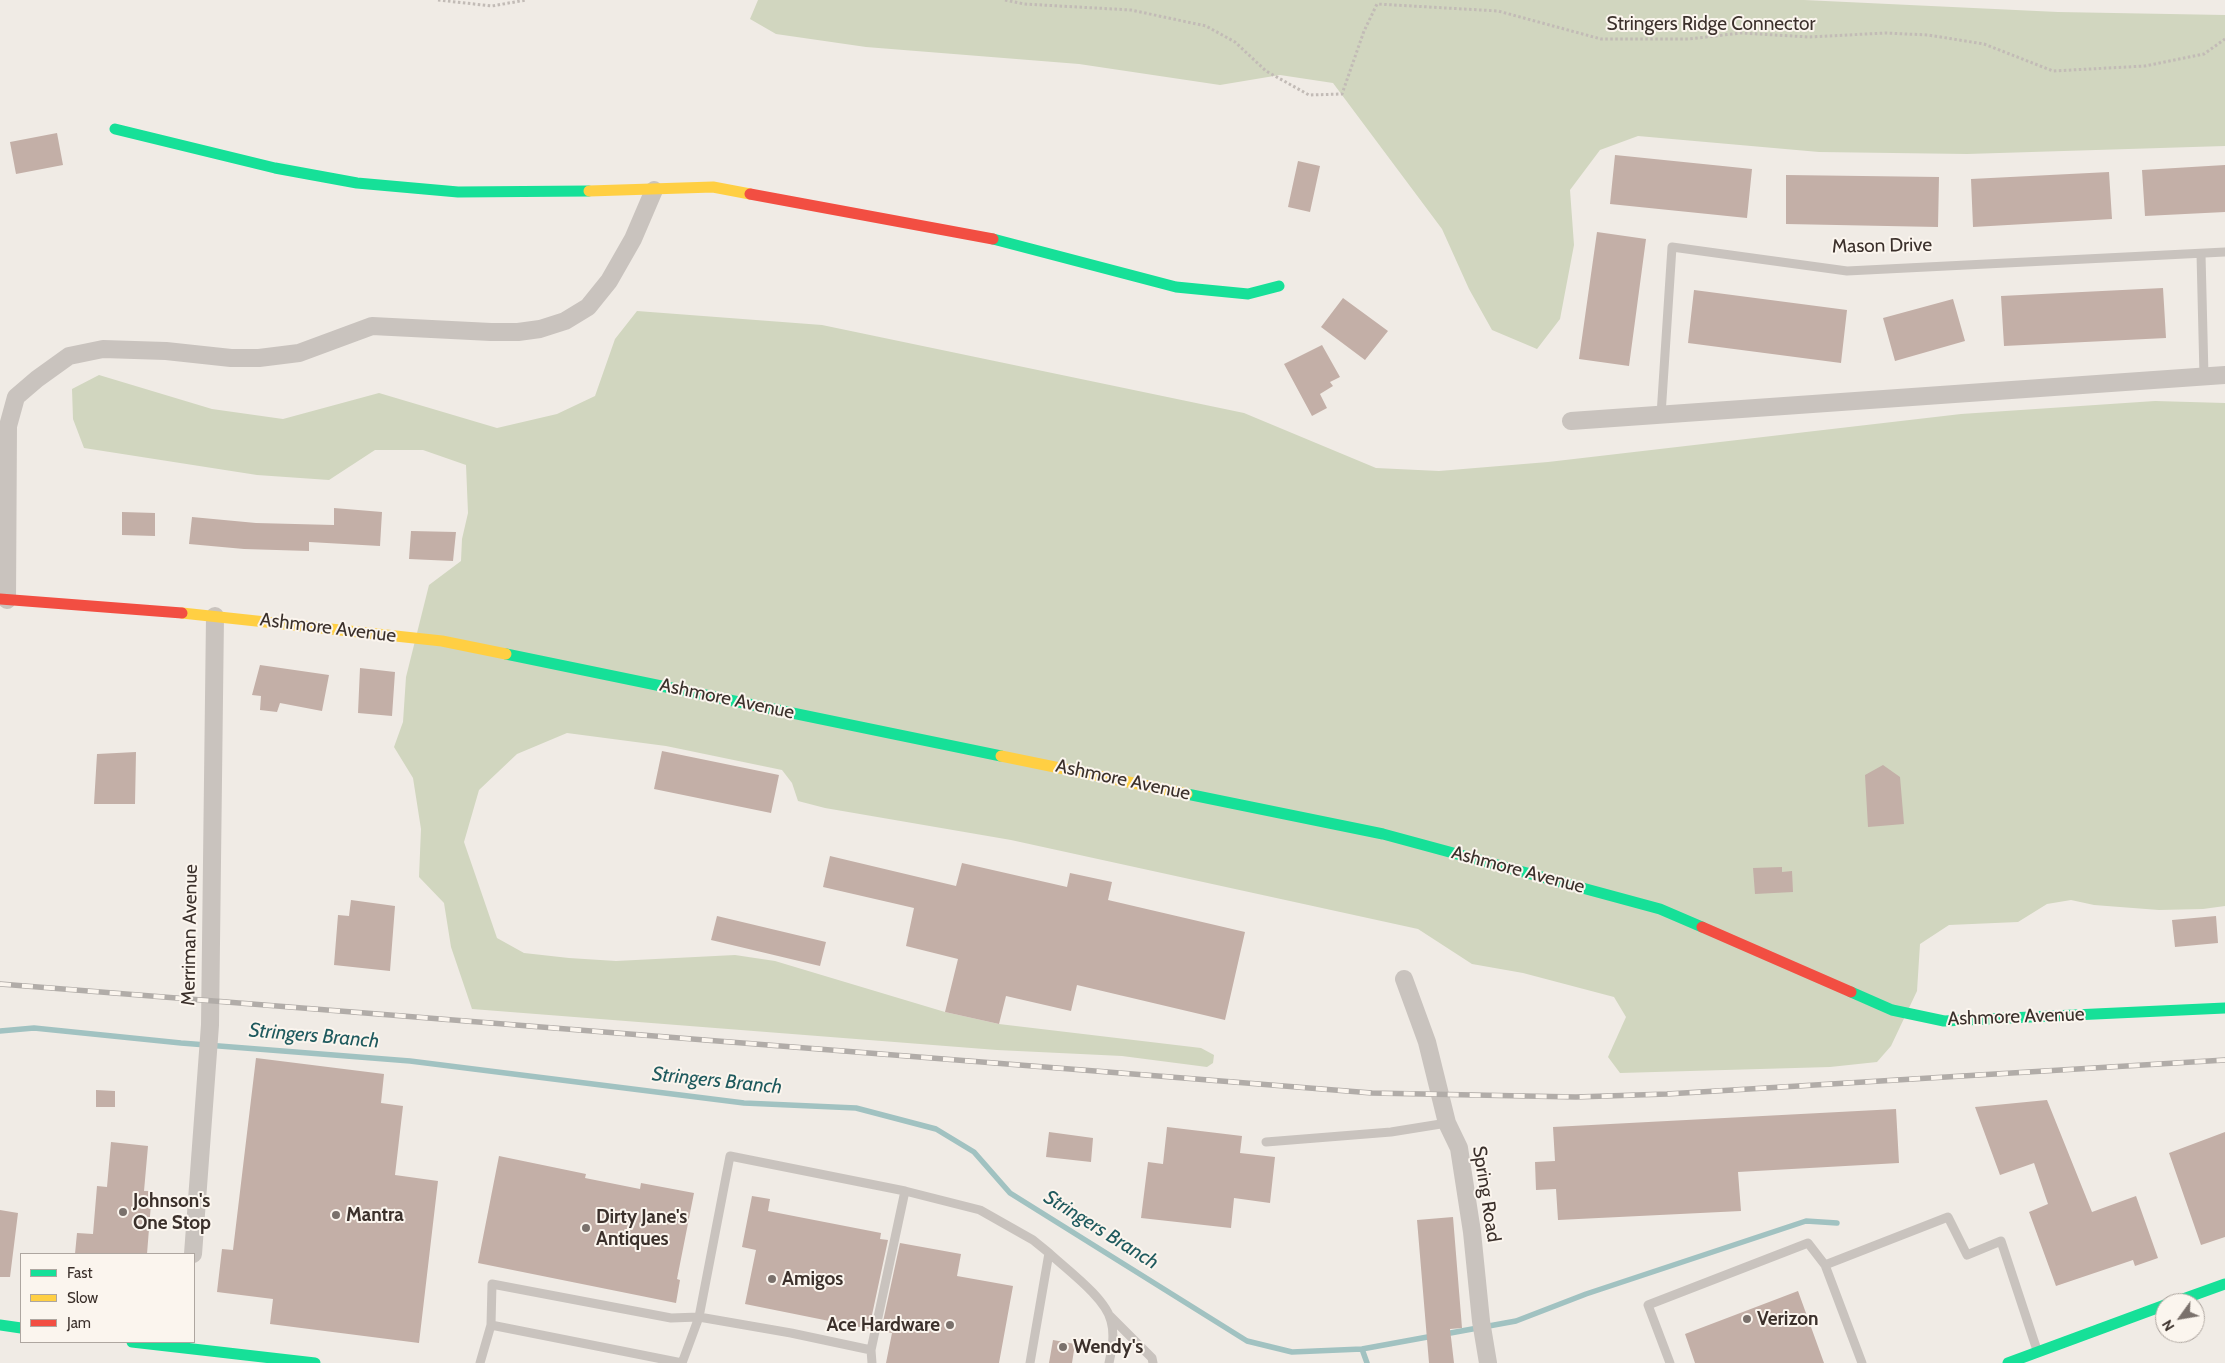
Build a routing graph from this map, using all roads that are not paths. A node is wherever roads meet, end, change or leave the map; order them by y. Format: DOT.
graph roads {
  1 [pos="115,129"];
  2 [pos="654,190"];
  3 [pos="2225,252"];
  4 [pos="2201,254"];
  5 [pos="1279,286"];
  6 [pos="2225,375"];
  7 [pos="2204,376"];
  8 [pos="1661,415"];
  9 [pos="1571,421"];
  10 [pos="4,599"];
  11 [pos="215,616"];
  12 [pos="1404,979"];
  13 [pos="2225,1008"];
  14 [pos="1447,1123"];
  15 [pos="1266,1142"];
  16 [pos="905,1190"];
  17 [pos="193,1253"];
  18 [pos="1049,1253"];
  19 [pos="1824,1265"];
  20 [pos="2225,1284"];
  21 [pos="2200,1293"];
  22 [pos="2155,1310"];
  23 [pos="1110,1316"];
  24 [pos="699,1317"];
  25 [pos="0,1325"];
  26 [pos="491,1325"];
  27 [pos="20,1328"];
  28 [pos="150,1343"];
  29 [pos="186,1345"];
  30 [pos="872,1350"];
  31 [pos="2038,1352"];
  32 [pos="315,1363"];
  33 [pos="480,1363"];
  34 [pos="682,1363"];
  35 [pos="872,1363"];
  36 [pos="1030,1363"];
  37 [pos="1109,1363"];
  38 [pos="1154,1363"];
  39 [pos="1488,1363"];
  40 [pos="1670,1363"];
  41 [pos="1862,1363"];
  42 [pos="2008,1363"];
  1 -- 2 [label="street"];
  2 -- 5 [label="street"];
  2 -- 10 [label="street"];
  3 -- 4 [label="lane, Mason Drive"];
  4 -- 7 [label="lane"];
  4 -- 8 [label="lane, Mason Drive"];
  6 -- 7 [label="street"];
  7 -- 8 [label="street"];
  8 -- 9 [label="street"];
  10 -- 11 [label="street, Ashmore Avenue"];
  11 -- 13 [label="street, Ashmore Avenue"];
  11 -- 17 [label="street, Merriman Avenue"];
  12 -- 14 [label="street, Spring Road"];
  14 -- 15 [label="lane"];
  14 -- 39 [label="street, Spring Road"];
  16 -- 18 [label="lane"];
  16 -- 24 [label="lane"];
  16 -- 30 [label="lane"];
  18 -- 23 [label="lane"];
  18 -- 36 [label="lane"];
  19 -- 31 [label="lane"];
  19 -- 40 [label="lane"];
  19 -- 41 [label="lane"];
  20 -- 21 [label="street"];
  22 -- 31 [label="street"];
  23 -- 37 [label="lane"];
  23 -- 38 [label="lane"];
  24 -- 26 [label="lane"];
  24 -- 30 [label="lane"];
  24 -- 34 [label="lane"];
  25 -- 27 [label="street"];
  26 -- 33 [label="lane"];
  26 -- 34 [label="lane"];
  28 -- 29 [label="street"];
  29 -- 32 [label="street"];
  30 -- 35 [label="lane"];
  31 -- 42 [label="street"];
}
